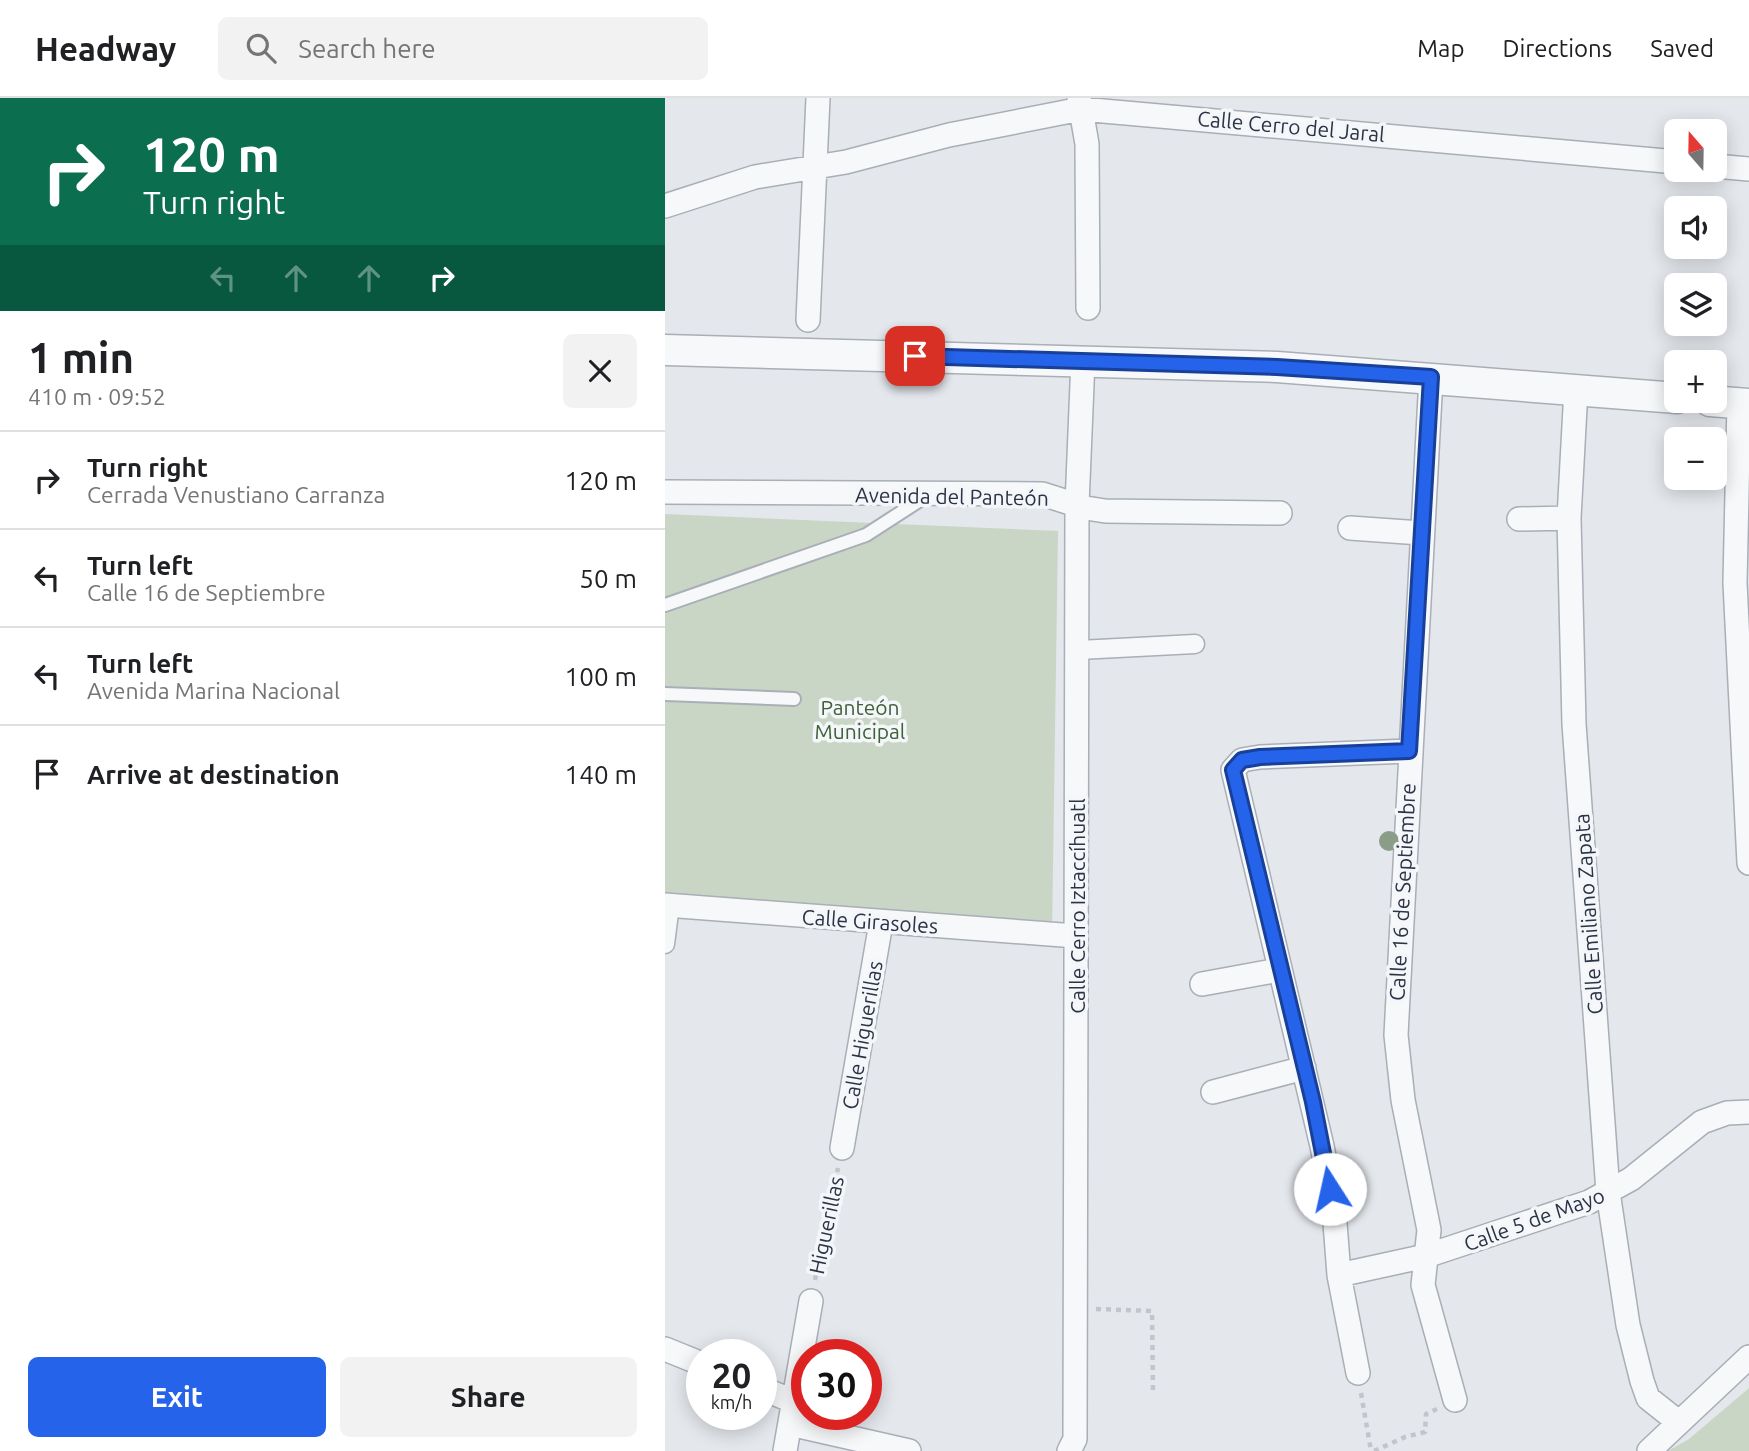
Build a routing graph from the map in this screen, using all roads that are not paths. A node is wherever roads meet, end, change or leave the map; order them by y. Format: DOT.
graph roads {
  1 [pos="818,98"];
  2 [pos="1080,103"];
  3 [pos="1664,161"];
  4 [pos="814,167"];
  5 [pos="1727,167"];
  6 [pos="1749,169"];
  7 [pos="665,206"];
  8 [pos="1089,308"];
  9 [pos="808,320"];
  10 [pos="665,350"];
  11 [pos="1083,360"];
  12 [pos="1431,377"];
  13 [pos="1576,389"];
  14 [pos="1664,397"];
  15 [pos="1733,403"];
  16 [pos="665,492"];
  17 [pos="930,494"];
  18 [pos="1077,505"];
  19 [pos="1280,513"];
  20 [pos="1569,518"];
  21 [pos="1519,519"];
  22 [pos="1350,528"];
  23 [pos="1421,533"];
  24 [pos="1742,582"];
  25 [pos="665,605"];
  26 [pos="1195,644"];
  27 [pos="1079,650"];
  28 [pos="665,694"];
  29 [pos="794,699"];
  30 [pos="1409,751"];
  31 [pos="1746,756"];
  32 [pos="1749,863"];
  33 [pos="668,905"];
  34 [pos="881,923"];
  35 [pos="1076,936"];
  36 [pos="665,944"];
  37 [pos="1279,970"];
  38 [pos="1202,984"];
  39 [pos="1304,1068"];
  40 [pos="1213,1092"];
  41 [pos="1749,1112"];
  42 [pos="842,1148"];
  43 [pos="1608,1192"];
  44 [pos="1426,1256"];
  45 [pos="1339,1275"];
  46 [pos="811,1301"];
  47 [pos="805,1339"];
  48 [pos="665,1349"];
  49 [pos="1749,1357"];
  50 [pos="686,1358"];
  51 [pos="1358,1373"];
  52 [pos="777,1400"];
  53 [pos="1455,1400"];
  54 [pos="791,1411"];
  55 [pos="1677,1421"];
  56 [pos="791,1422"];
  57 [pos="845,1430"];
  58 [pos="785,1451"];
  59 [pos="909,1451"];
  60 [pos="1069,1451"];
  61 [pos="1649,1451"];
  1 -- 4 [label="street"];
  2 -- 3 [label="street, Calle Cerro del Jaral"];
  2 -- 4 [label="street, Calle Cerro del Jaral"];
  2 -- 8 [label="street"];
  4 -- 7 [label="street, Calle Cerro del Jaral"];
  4 -- 9 [label="street"];
  5 -- 6 [label="street"];
  10 -- 11 [label="street"];
  11 -- 12 [label="street"];
  11 -- 18 [label="street, Calle Cerro Iztaccíhuatl"];
  12 -- 13 [label="street"];
  12 -- 23 [label="street, Calle 16 de Septiembre"];
  13 -- 14 [label="street"];
  13 -- 20 [label="street, Calle Emiliano Zapata"];
  15 -- 24 [label="street"];
  16 -- 17 [label="street, Avenida del Panteón"];
  17 -- 18 [label="street, Avenida del Panteón"];
  17 -- 25 [label="lane"];
  18 -- 19 [label="street, Avenida del Panteón"];
  18 -- 27 [label="street, Calle Cerro Iztaccíhuatl"];
  20 -- 21 [label="street"];
  20 -- 43 [label="street, Calle Emiliano Zapata"];
  22 -- 23 [label="street"];
  23 -- 30 [label="street, Calle 16 de Septiembre"];
  24 -- 31 [label="street"];
  26 -- 27 [label="street"];
  27 -- 35 [label="street, Calle Cerro Iztaccíhuatl"];
  28 -- 29 [label="lane"];
  30 -- 37 [label="street"];
  30 -- 44 [label="street, Calle 16 de Septiembre"];
  31 -- 32 [label="street"];
  33 -- 34 [label="street, Calle Girasoles"];
  33 -- 36 [label="street"];
  34 -- 35 [label="street, Calle Girasoles"];
  34 -- 42 [label="street, Calle Higuerillas"];
  35 -- 60 [label="street, Calle Cerro Iztaccíhuatl"];
  37 -- 38 [label="street"];
  37 -- 39 [label="street"];
  39 -- 40 [label="street"];
  39 -- 45 [label="street"];
  41 -- 43 [label="street, Calle 5 de Mayo"];
  43 -- 44 [label="street, Calle 5 de Mayo"];
  43 -- 55 [label="street, Calle Emiliano Zapata"];
  44 -- 45 [label="street, Calle 5 de Mayo"];
  44 -- 53 [label="street, Calle 16 de Septiembre"];
  45 -- 51 [label="street"];
  46 -- 47 [label="street"];
  48 -- 50 [label="street"];
  49 -- 55 [label="street"];
  52 -- 54 [label="street"];
  55 -- 61 [label="street"];
  56 -- 58 [label="street"];
  57 -- 59 [label="street"];
}
